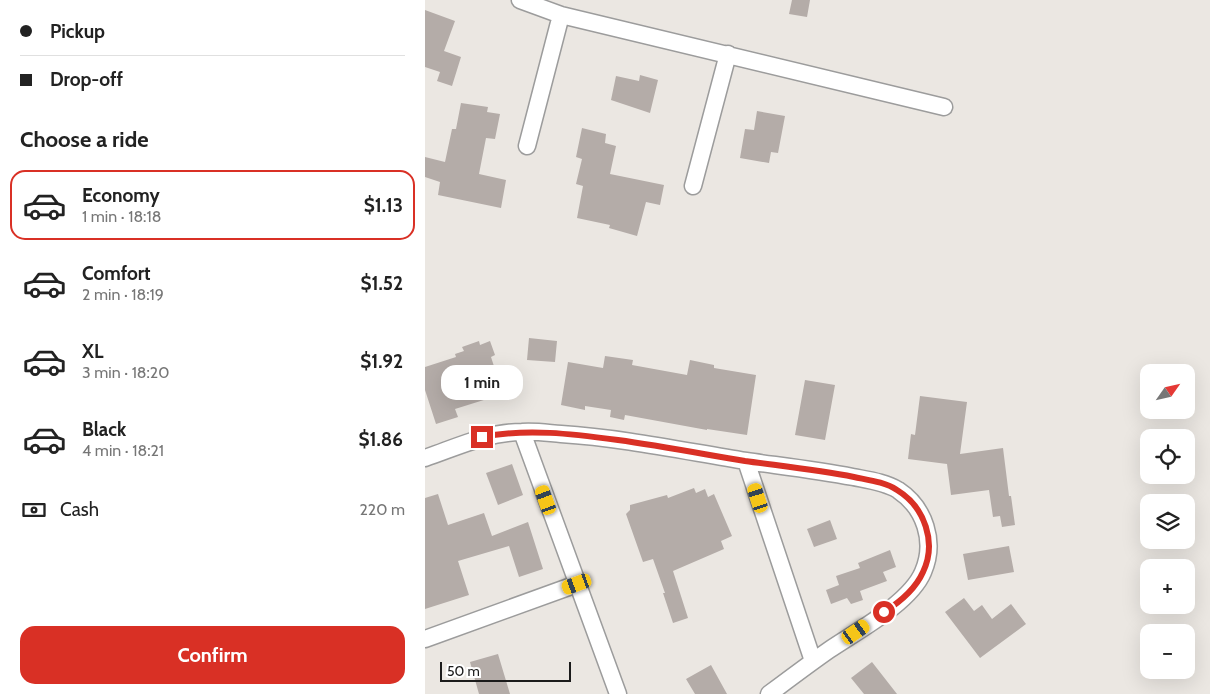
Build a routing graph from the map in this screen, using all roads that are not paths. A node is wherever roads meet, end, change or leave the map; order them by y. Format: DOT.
graph roads {
  1 [pos="531,2"];
  2 [pos="561,15"];
  3 [pos="728,54"];
  4 [pos="944,107"];
  5 [pos="527,146"];
  6 [pos="693,186"];
  7 [pos="522,432"];
  8 [pos="425,458"];
  9 [pos="746,461"];
  10 [pos="577,584"];
  11 [pos="425,640"];
  12 [pos="813,661"];
  13 [pos="618,694"];
  14 [pos="769,694"];
  1 -- 2 [label="street"];
  2 -- 3 [label="street"];
  2 -- 5 [label="street"];
  3 -- 4 [label="street"];
  3 -- 6 [label="street"];
  7 -- 8 [label="street"];
  7 -- 9 [label="street"];
  7 -- 10 [label="street"];
  9 -- 12 [label="street"];
  9 -- 12 [label="street"];
  10 -- 11 [label="street"];
  10 -- 13 [label="street"];
  12 -- 14 [label="street"];
}
